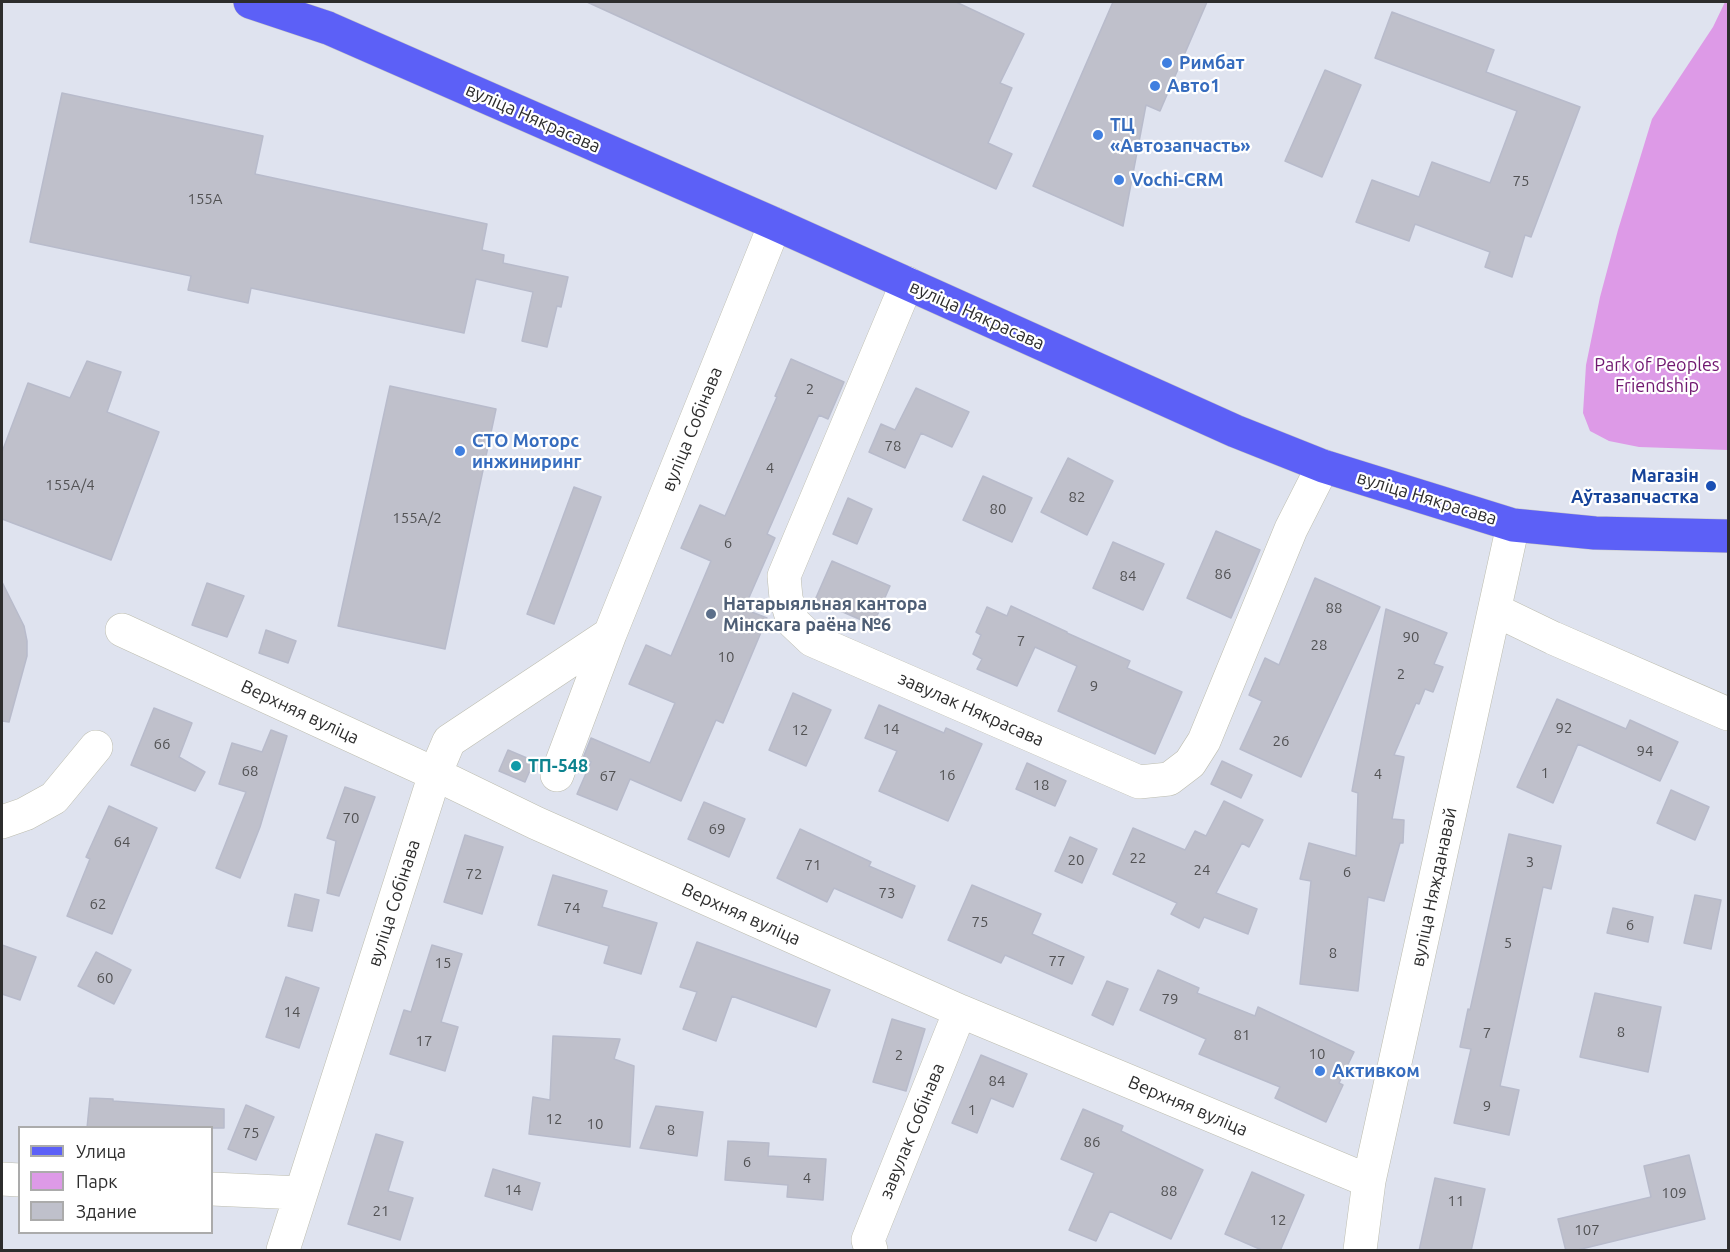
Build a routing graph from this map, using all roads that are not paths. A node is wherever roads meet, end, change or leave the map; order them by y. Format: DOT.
graph roads {
  1 [pos="250,2"];
  2 [pos="775,224"];
  3 [pos="907,283"];
  4 [pos="1323,466"];
  5 [pos="1513,525"];
  6 [pos="1728,536"];
  7 [pos="1495,610"];
  8 [pos="122,630"];
  9 [pos="610,634"];
  10 [pos="1728,714"];
  11 [pos="96,747"];
  12 [pos="435,774"];
  13 [pos="556,775"];
  14 [pos="2,822"];
  15 [pos="960,1011"];
  16 [pos="2,1179"];
  17 [pos="18,1180"];
  18 [pos="1369,1181"];
  19 [pos="213,1189"];
  20 [pos="300,1193"];
  21 [pos="283,1251"];
  22 [pos="871,1251"];
  23 [pos="1360,1251"];
  1 -- 2 [label="main road, вуліца Някрасава"];
  2 -- 3 [label="main road, вуліца Някрасава"];
  2 -- 9 [label="street, вуліца Собінава"];
  3 -- 4 [label="main road, вуліца Някрасава"];
  3 -- 4 [label="street, завулак Някрасава"];
  4 -- 5 [label="main road, вуліца Някрасава"];
  5 -- 6 [label="main road, вуліца Някрасава"];
  5 -- 7 [label="street, вуліца Няжданавай"];
  7 -- 10 [label="street"];
  7 -- 18 [label="street, вуліца Няжданавай"];
  8 -- 12 [label="street, Верхняя вуліца"];
  9 -- 12 [label="street, вуліца Собінава"];
  9 -- 13 [label="street, вуліца Собінава"];
  11 -- 14 [label="street"];
  12 -- 15 [label="street, Верхняя вуліца"];
  12 -- 20 [label="street, вуліца Собінава"];
  15 -- 18 [label="street, Верхняя вуліца"];
  15 -- 22 [label="street, завулак Собінава"];
  16 -- 17 [label="street"];
  18 -- 23 [label="street, вуліца Няжданавай"];
  19 -- 20 [label="street"];
  20 -- 21 [label="street, вуліца Собінава"];
}
